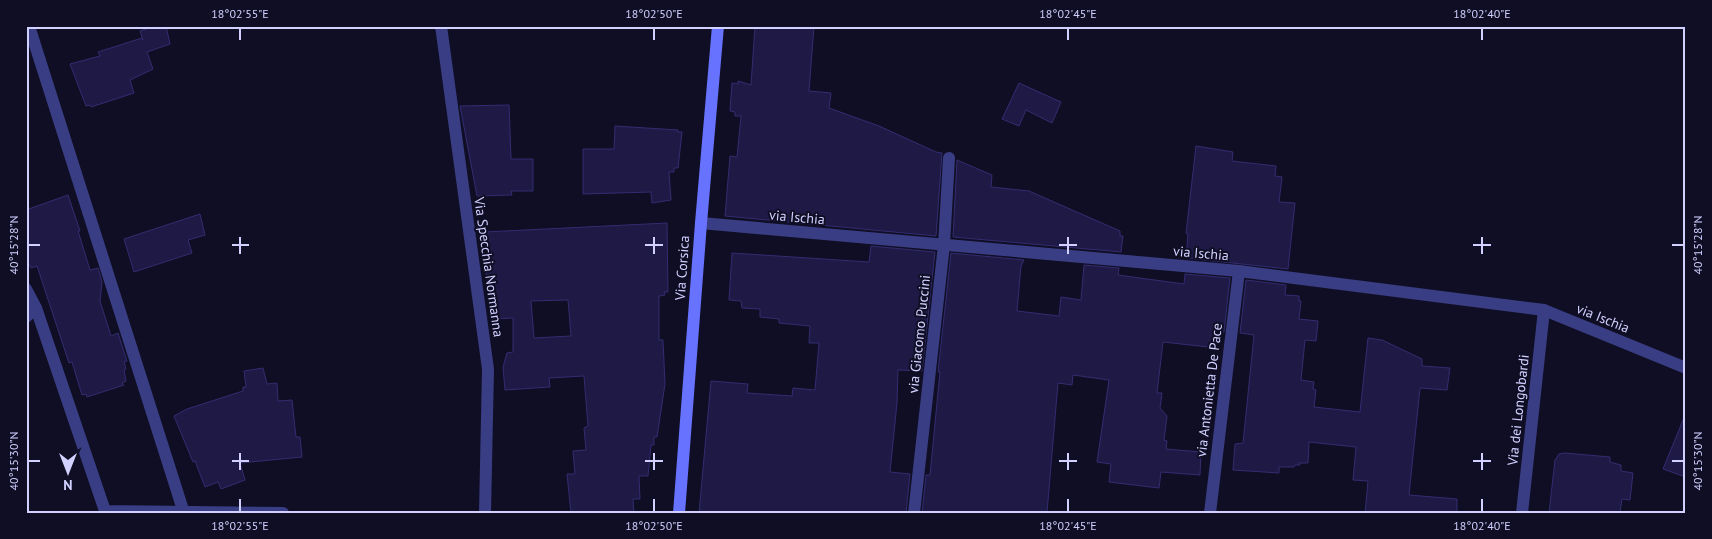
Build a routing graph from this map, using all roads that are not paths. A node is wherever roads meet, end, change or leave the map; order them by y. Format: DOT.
graph roads {
  1 [pos="29,26"];
  2 [pos="441,26"];
  3 [pos="718,26"];
  4 [pos="949,158"];
  5 [pos="701,223"];
  6 [pos="944,245"];
  7 [pos="1238,272"];
  8 [pos="26,289"];
  9 [pos="36,308"];
  10 [pos="1544,310"];
  11 [pos="26,317"];
  12 [pos="1686,368"];
  13 [pos="184,512"];
  14 [pos="283,513"];
  15 [pos="485,513"];
  16 [pos="679,513"];
  17 [pos="914,513"];
  18 [pos="1210,513"];
  19 [pos="1522,513"];
  1 -- 13 [label="street"];
  2 -- 15 [label="street, Via Specchia Normanna"];
  3 -- 5 [label="main road, Via Corsica"];
  4 -- 6 [label="street, via Giacomo Puccini"];
  5 -- 6 [label="street, via Ischia"];
  5 -- 16 [label="main road, Via Corsica"];
  6 -- 7 [label="street, via Ischia"];
  6 -- 17 [label="street, via Giacomo Puccini"];
  7 -- 10 [label="street, via Ischia"];
  7 -- 18 [label="street, via Antonietta De Pace"];
  8 -- 9 [label="street"];
  9 -- 11 [label="street"];
  9 -- 13 [label="street"];
  10 -- 12 [label="street, via Ischia"];
  10 -- 19 [label="street, Via dei Longobardi"];
  13 -- 14 [label="street"];
}
